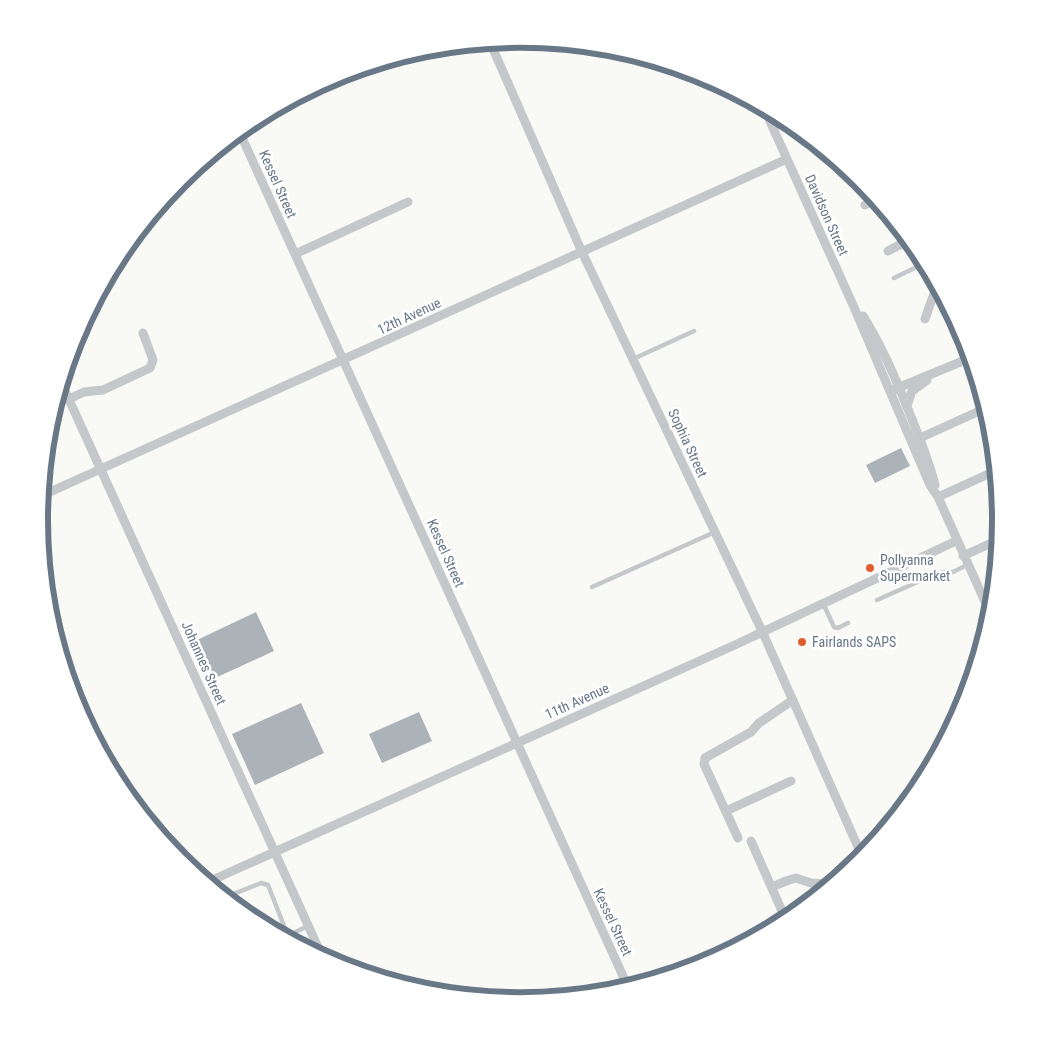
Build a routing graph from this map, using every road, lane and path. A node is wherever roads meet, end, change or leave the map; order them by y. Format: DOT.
graph roads {
  1 [pos="493,49"];
  2 [pos="769,119"];
  3 [pos="241,138"];
  4 [pos="787,159"];
  5 [pos="408,202"];
  6 [pos="869,203"];
  7 [pos="864,205"];
  8 [pos="902,244"];
  9 [pos="888,251"];
  10 [pos="582,252"];
  11 [pos="295,254"];
  12 [pos="918,267"];
  13 [pos="894,278"];
  14 [pos="933,293"];
  15 [pos="924,319"];
  16 [pos="694,331"];
  17 [pos="143,333"];
  18 [pos="633,359"];
  19 [pos="344,361"];
  20 [pos="964,361"];
  21 [pos="964,361"];
  22 [pos="895,389"];
  23 [pos="66,392"];
  24 [pos="69,399"];
  25 [pos="907,406"];
  26 [pos="978,411"];
  27 [pos="920,438"];
  28 [pos="101,469"];
  29 [pos="989,474"];
  30 [pos="49,492"];
  31 [pos="938,497"];
  32 [pos="715,532"];
  33 [pos="956,541"];
  34 [pos="990,543"];
  35 [pos="963,556"];
  36 [pos="967,565"];
  37 [pos="592,587"];
  38 [pos="877,600"];
  39 [pos="984,601"];
  40 [pos="823,603"];
  41 [pos="848,623"];
  42 [pos="762,631"];
  43 [pos="793,700"];
  44 [pos="517,744"];
  45 [pos="791,781"];
  46 [pos="726,811"];
  47 [pos="738,838"];
  48 [pos="751,841"];
  49 [pos="858,848"];
  50 [pos="275,852"];
  51 [pos="214,879"];
  52 [pos="819,884"];
  53 [pos="772,887"];
  54 [pos="232,894"];
  55 [pos="782,912"];
  56 [pos="308,926"];
  57 [pos="283,928"];
  58 [pos="292,933"];
  59 [pos="317,946"];
  60 [pos="624,979"];
  1 -- 10 [label="street, Sophia Street"];
  2 -- 4 [label="street, Davidson Street"];
  3 -- 11 [label="street, Kessel Street"];
  4 -- 10 [label="street, 12th Avenue"];
  4 -- 22 [label="street, Davidson Street"];
  5 -- 11 [label="street"];
  6 -- 7 [label="street"];
  8 -- 9 [label="street"];
  10 -- 18 [label="street, Sophia Street"];
  10 -- 19 [label="street, 12th Avenue"];
  11 -- 19 [label="street, Kessel Street"];
  12 -- 13 [label="lane"];
  14 -- 15 [label="street"];
  16 -- 18 [label="lane"];
  17 -- 24 [label="street"];
  18 -- 32 [label="street, Sophia Street"];
  19 -- 28 [label="street, 12th Avenue"];
  19 -- 44 [label="street, Kessel Street"];
  20 -- 22 [label="street"];
  21 -- 25 [label="street"];
  22 -- 25 [label="street, Davidson Street"];
  22 -- 31 [label="street, Davidson Street"];
  23 -- 24 [label="street, Johannes Street"];
  24 -- 28 [label="street, Johannes Street"];
  25 -- 27 [label="street, Davidson Street"];
  26 -- 27 [label="street"];
  27 -- 31 [label="street, Davidson Street"];
  28 -- 30 [label="street, 12th Avenue"];
  28 -- 50 [label="street, Johannes Street"];
  29 -- 31 [label="street"];
  31 -- 33 [label="street, Davidson Street"];
  32 -- 37 [label="lane"];
  32 -- 42 [label="street, Sophia Street"];
  33 -- 35 [label="street, Davidson Street"];
  33 -- 40 [label="street, 11th Avenue"];
  34 -- 35 [label="street"];
  35 -- 36 [label="street, Davidson Street"];
  36 -- 38 [label="lane"];
  36 -- 39 [label="street, Davidson Street"];
  40 -- 41 [label="lane"];
  40 -- 42 [label="street, 11th Avenue"];
  42 -- 43 [label="street, Sophia Street"];
  42 -- 44 [label="street, 11th Avenue"];
  43 -- 46 [label="street"];
  43 -- 49 [label="street, Sophia Street"];
  44 -- 50 [label="street, 11th Avenue"];
  44 -- 60 [label="street, Kessel Street"];
  45 -- 46 [label="street"];
  46 -- 47 [label="street"];
  48 -- 53 [label="street"];
  50 -- 51 [label="street, 11th Avenue"];
  50 -- 56 [label="street, Johannes Street"];
  52 -- 53 [label="street"];
  53 -- 55 [label="street"];
  54 -- 57 [label="lane"];
  56 -- 58 [label="lane"];
  56 -- 59 [label="street, Johannes Street"];
}
